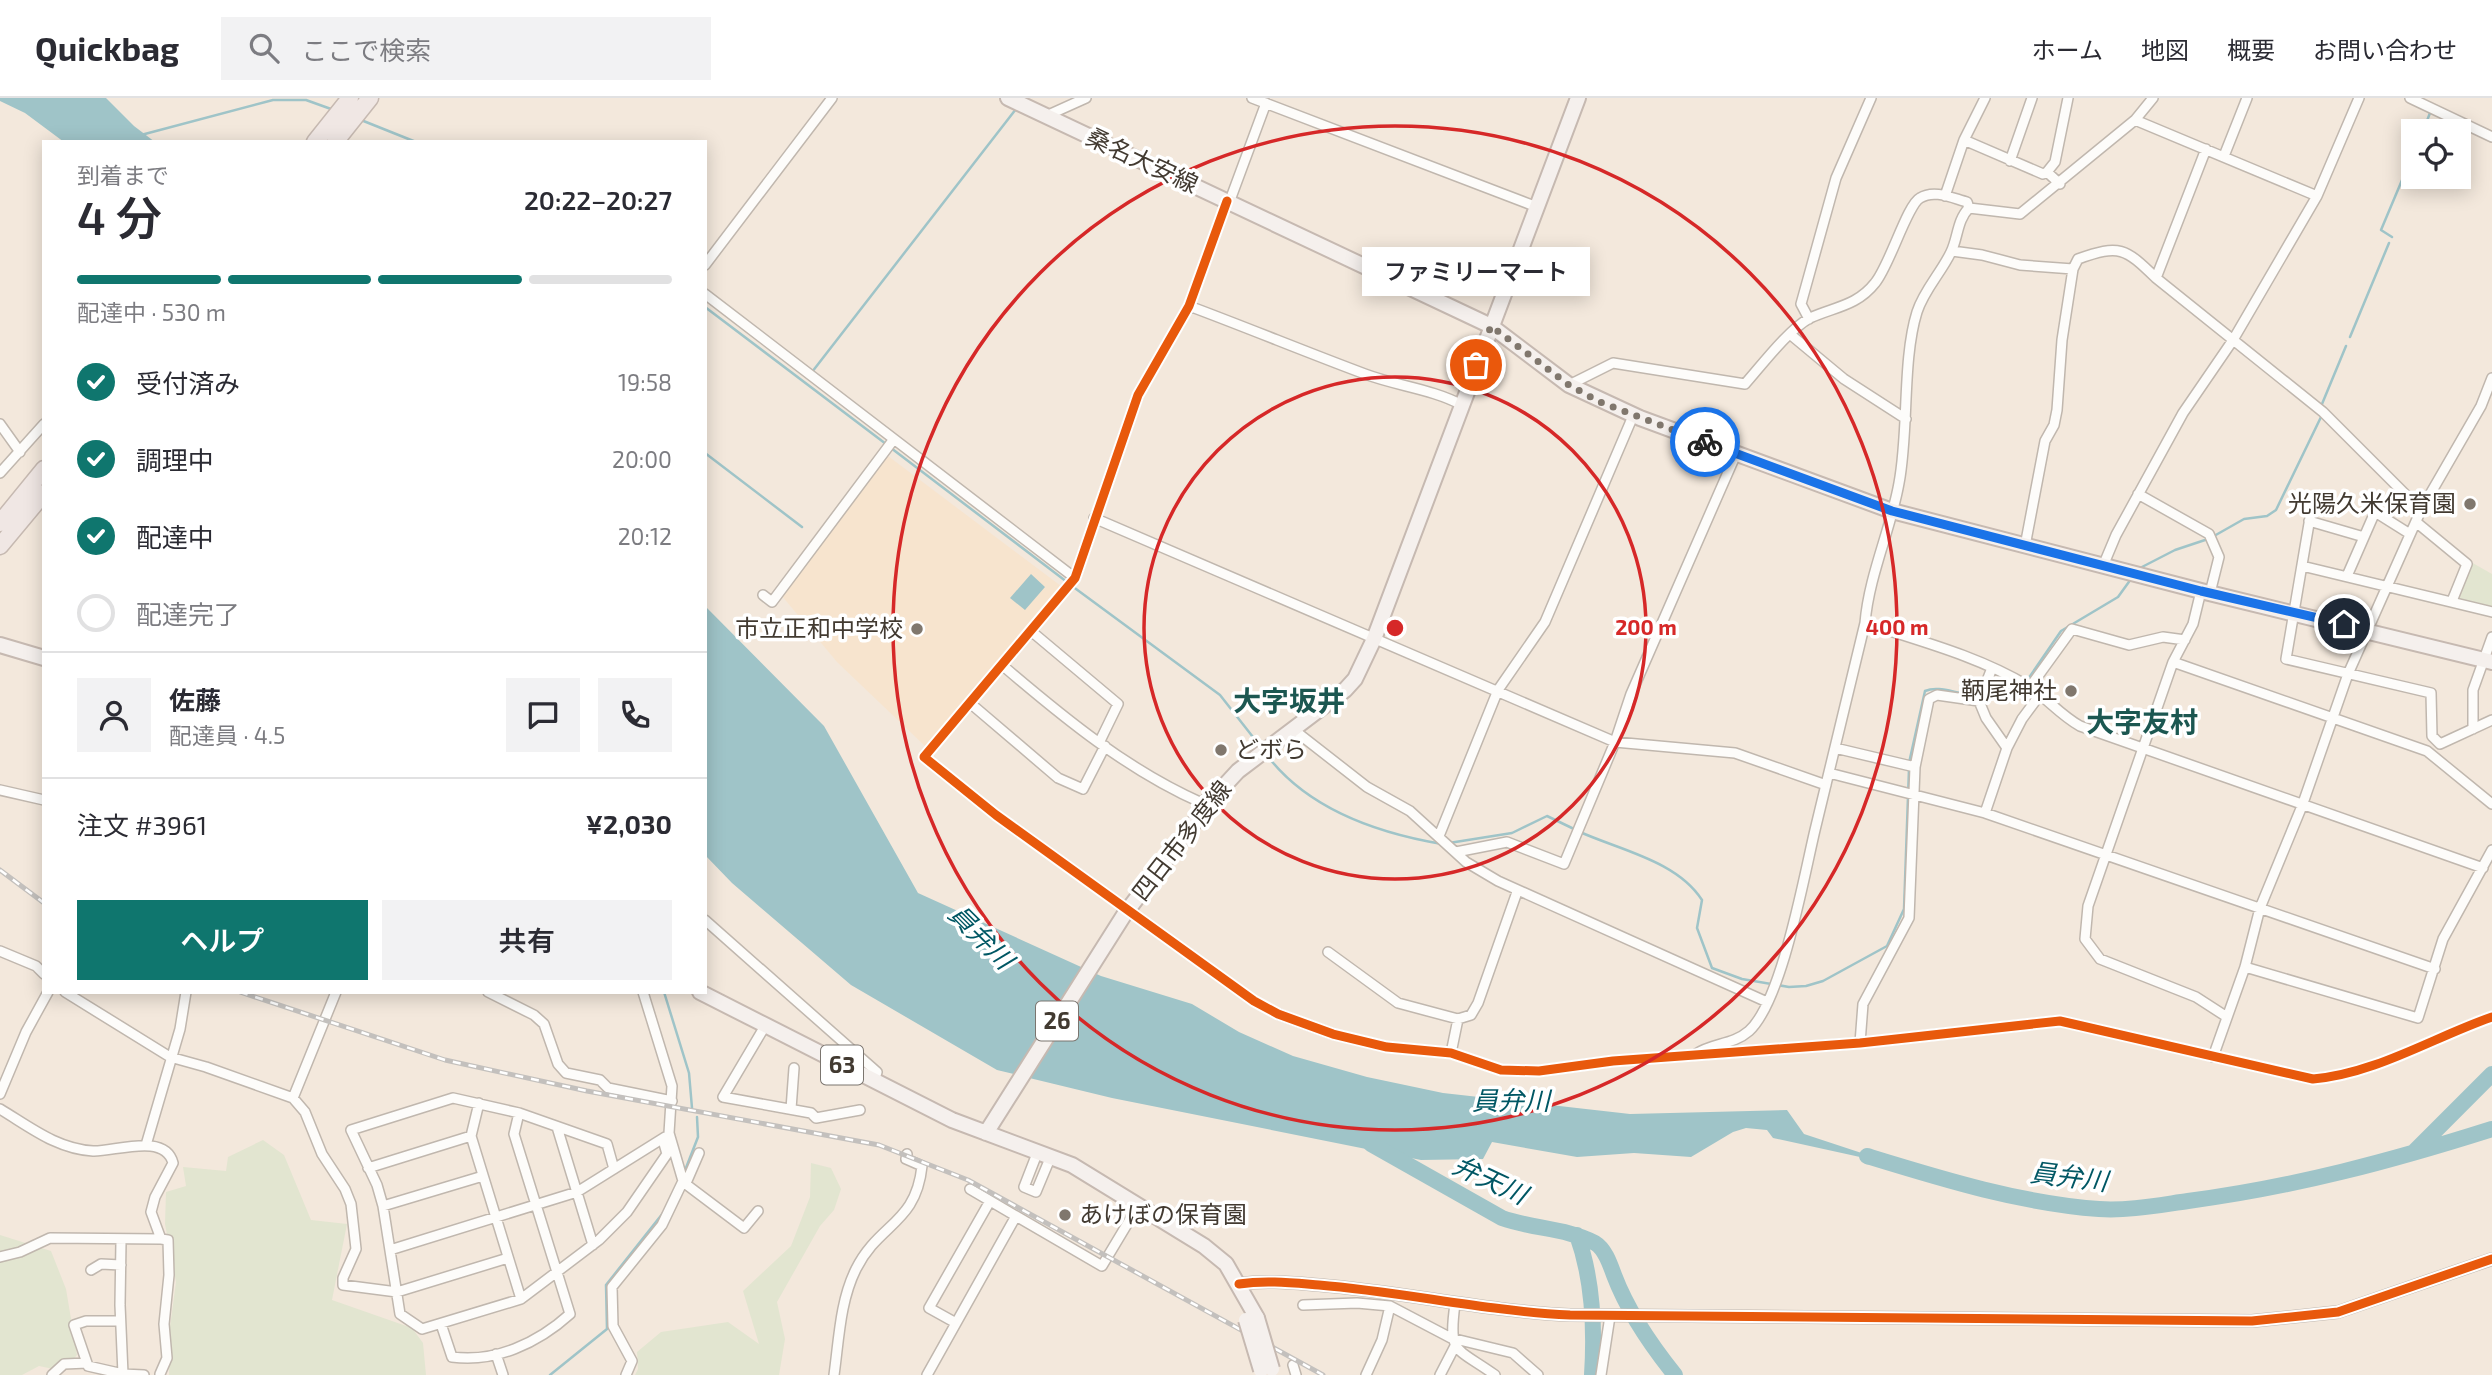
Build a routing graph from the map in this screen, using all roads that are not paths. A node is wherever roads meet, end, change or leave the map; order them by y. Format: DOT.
graph roads {
  1 [pos="350,98"];
  2 [pos="370,98"];
  3 [pos="1086,98"];
  4 [pos="1252,98"];
  5 [pos="1577,98"];
  6 [pos="1871,98"];
  7 [pos="1985,98"];
  8 [pos="2032,98"];
  9 [pos="2068,98"];
  10 [pos="2153,98"];
  11 [pos="2247,98"];
  12 [pos="2360,98"];
  13 [pos="2410,98"];
  14 [pos="826,100"];
  15 [pos="1016,102"];
  16 [pos="1266,103"];
  17 [pos="1046,116"];
  18 [pos="2136,121"];
  19 [pos="2492,137"];
  20 [pos="317,140"];
  21 [pos="337,140"];
  22 [pos="1964,140"];
  23 [pos="2206,149"];
  24 [pos="2224,156"];
  25 [pos="2010,161"];
  26 [pos="2048,172"];
  27 [pos="2060,184"];
  28 [pos="1945,196"];
  29 [pos="2317,196"];
  30 [pos="1228,202"];
  31 [pos="1537,207"];
  32 [pos="1969,208"];
  33 [pos="1952,251"];
  34 [pos="707,262"];
  35 [pos="2073,269"];
  36 [pos="2156,278"];
  37 [pos="707,296"];
  38 [pos="1189,306"];
  39 [pos="1809,319"];
  40 [pos="1491,326"];
  41 [pos="1791,335"];
  42 [pos="2234,340"];
  43 [pos="2492,378"];
  44 [pos="1569,385"];
  45 [pos="1462,405"];
  46 [pos="1633,416"];
  47 [pos="1906,419"];
  48 [pos="0,424"];
  49 [pos="42,426"];
  50 [pos="891,444"];
  51 [pos="20,452"];
  52 [pos="1737,454"];
  53 [pos="42,472"];
  54 [pos="0,473"];
  55 [pos="42,494"];
  56 [pos="2138,494"];
  57 [pos="2313,500"];
  58 [pos="2421,510"];
  59 [pos="1892,511"];
  60 [pos="10,518"];
  61 [pos="1094,518"];
  62 [pos="2309,521"];
  63 [pos="2416,522"];
  64 [pos="2410,534"];
  65 [pos="2364,537"];
  66 [pos="0,546"];
  67 [pos="2025,546"];
  68 [pos="2104,566"];
  69 [pos="2302,566"];
  70 [pos="2347,576"];
  71 [pos="1072,582"];
  72 [pos="2388,585"];
  73 [pos="2206,592"];
  74 [pos="763,595"];
  75 [pos="2452,601"];
  76 [pos="2492,611"];
  77 [pos="2294,612"];
  78 [pos="1865,623"];
  79 [pos="2369,629"];
  80 [pos="1031,631"];
  81 [pos="2492,637"];
  82 [pos="1374,639"];
  83 [pos="2185,640"];
  84 [pos="0,645"];
  85 [pos="42,657"];
  86 [pos="2488,660"];
  87 [pos="2173,662"];
  88 [pos="1002,665"];
  89 [pos="1992,668"];
  90 [pos="2348,674"];
  91 [pos="2025,685"];
  92 [pos="1498,690"];
  93 [pos="1980,696"];
  94 [pos="2039,696"];
  95 [pos="970,703"];
  96 [pos="2332,719"];
  97 [pos="2492,720"];
  98 [pos="2473,729"];
  99 [pos="1294,730"];
  100 [pos="1615,742"];
  101 [pos="1103,744"];
  102 [pos="1835,748"];
  103 [pos="2007,748"];
  104 [pos="2143,749"];
  105 [pos="1910,766"];
  106 [pos="1829,773"];
  107 [pos="1826,785"];
  108 [pos="0,789"];
  109 [pos="1909,793"];
  110 [pos="1213,798"];
  111 [pos="42,800"];
  112 [pos="2492,804"];
  113 [pos="2302,806"];
  114 [pos="1985,813"];
  115 [pos="1441,838"];
  116 [pos="1454,850"];
  117 [pos="2492,850"];
  118 [pos="2108,854"];
  119 [pos="2483,868"];
  120 [pos="1517,892"];
  121 [pos="2260,908"];
  122 [pos="1127,912"];
  123 [pos="707,921"];
  124 [pos="0,951"];
  125 [pos="1328,952"];
  126 [pos="2245,967"];
  127 [pos="2435,968"];
  128 [pos="42,972"];
  129 [pos="47,994"];
  130 [pos="68,994"];
  131 [pos="186,994"];
  132 [pos="336,994"];
  133 [pos="492,994"];
  134 [pos="644,994"];
  135 [pos="704,994"];
  136 [pos="1767,1002"];
  137 [pos="2227,1017"];
  138 [pos="2492,1017"];
  139 [pos="1458,1019"];
  140 [pos="765,1026"];
  141 [pos="1860,1044"];
  142 [pos="1451,1053"];
  143 [pos="1691,1057"];
  144 [pos="2213,1057"];
  145 [pos="170,1058"];
  146 [pos="794,1068"];
  147 [pos="874,1081"];
  148 [pos="0,1094"];
  149 [pos="293,1098"];
  150 [pos="672,1101"];
  151 [pos="478,1103"];
  152 [pos="0,1109"];
  153 [pos="790,1109"];
  154 [pos="860,1110"];
  155 [pos="519,1113"];
  156 [pos="557,1127"];
  157 [pos="988,1130"];
  158 [pos="471,1136"];
  159 [pos="666,1136"];
  160 [pos="146,1145"];
  161 [pos="699,1153"];
  162 [pos="907,1154"];
  163 [pos="368,1168"];
  164 [pos="614,1169"];
  165 [pos="483,1176"];
  166 [pos="683,1180"];
  167 [pos="970,1189"];
  168 [pos="577,1192"];
  169 [pos="990,1201"];
  170 [pos="536,1205"];
  171 [pos="383,1206"];
  172 [pos="1138,1206"];
  173 [pos="758,1211"];
  174 [pos="1016,1216"];
  175 [pos="496,1217"];
  176 [pos="161,1239"];
  177 [pos="121,1241"];
  178 [pos="593,1245"];
  179 [pos="390,1250"];
  180 [pos="0,1257"];
  181 [pos="508,1258"];
  182 [pos="2492,1259"];
  183 [pos="121,1265"];
  184 [pos="91,1270"];
  185 [pos="557,1272"];
  186 [pos="1239,1284"];
  187 [pos="397,1292"];
  188 [pos="521,1299"];
  189 [pos="1455,1304"];
  190 [pos="1303,1305"];
  191 [pos="1391,1306"];
  192 [pos="1610,1316"];
  193 [pos="120,1321"];
  194 [pos="956,1323"];
  195 [pos="442,1324"];
  196 [pos="1453,1342"];
  197 [pos="496,1354"];
  198 [pos="87,1363"];
  199 [pos="1268,1372"];
  200 [pos="123,1374"];
  201 [pos="52,1375"];
  202 [pos="144,1375"];
  203 [pos="160,1375"];
  204 [pos="503,1375"];
  205 [pos="626,1375"];
  206 [pos="834,1375"];
  207 [pos="927,1375"];
  208 [pos="1366,1375"];
  209 [pos="1440,1375"];
  210 [pos="1495,1375"];
  211 [pos="1538,1375"];
  212 [pos="1601,1375"];
  1 -- 20 [label="highway"];
  2 -- 21 [label="highway"];
  3 -- 17 [label="street"];
  4 -- 16 [label="street"];
  5 -- 31 [label="main road, 四日市多度線 / 26"];
  6 -- 39 [label="street"];
  7 -- 22 [label="street"];
  8 -- 25 [label="street"];
  9 -- 26 [label="street"];
  10 -- 18 [label="street"];
  11 -- 24 [label="street"];
  12 -- 29 [label="street"];
  13 -- 19 [label="street"];
  14 -- 34 [label="street"];
  15 -- 17 [label="main road, 桑名大安線"];
  16 -- 30 [label="street"];
  16 -- 31 [label="street"];
  17 -- 30 [label="main road, 桑名大安線"];
  18 -- 23 [label="street"];
  18 -- 27 [label="street"];
  22 -- 25 [label="street"];
  22 -- 28 [label="street"];
  23 -- 24 [label="street"];
  23 -- 36 [label="street"];
  24 -- 29 [label="street"];
  25 -- 26 [label="street"];
  26 -- 27 [label="street"];
  27 -- 32 [label="street"];
  28 -- 32 [label="street"];
  28 -- 39 [label="street"];
  29 -- 42 [label="street"];
  30 -- 38 [label="street"];
  30 -- 40 [label="main road, 桑名大安線"];
  31 -- 40 [label="main road, 四日市多度線 / 26"];
  32 -- 33 [label="street"];
  33 -- 35 [label="street"];
  33 -- 47 [label="street"];
  35 -- 36 [label="street"];
  35 -- 67 [label="street"];
  36 -- 42 [label="street"];
  37 -- 50 [label="street"];
  38 -- 45 [label="street"];
  38 -- 61 [label="street"];
  39 -- 41 [label="street"];
  40 -- 44 [label="main road, 桑名大安線"];
  40 -- 45 [label="main road, 四日市多度線 / 26"];
  41 -- 44 [label="street"];
  41 -- 47 [label="street"];
  42 -- 56 [label="street"];
  42 -- 58 [label="street"];
  43 -- 58 [label="street"];
  44 -- 46 [label="main road, 桑名大安線"];
  45 -- 82 [label="main road, 四日市多度線 / 26"];
  46 -- 52 [label="main road, 桑名大安線"];
  46 -- 92 [label="street"];
  47 -- 59 [label="street"];
  48 -- 51 [label="street"];
  49 -- 51 [label="street"];
  50 -- 71 [label="street"];
  50 -- 74 [label="street"];
  51 -- 54 [label="street"];
  52 -- 59 [label="main road, 桑名大安線"];
  52 -- 100 [label="street"];
  53 -- 60 [label="highway"];
  55 -- 60 [label="highway"];
  56 -- 68 [label="street"];
  56 -- 73 [label="street"];
  57 -- 62 [label="street"];
  58 -- 63 [label="street"];
  59 -- 67 [label="main road, 桑名大安線"];
  59 -- 78 [label="street"];
  60 -- 66 [label="highway"];
  61 -- 71 [label="street"];
  61 -- 82 [label="street"];
  62 -- 65 [label="street"];
  62 -- 69 [label="street"];
  63 -- 64 [label="street"];
  63 -- 75 [label="street"];
  64 -- 65 [label="street"];
  64 -- 72 [label="street"];
  65 -- 70 [label="street"];
  67 -- 68 [label="main road, 桑名大安線"];
  68 -- 73 [label="main road, 桑名大安線"];
  69 -- 70 [label="street"];
  69 -- 77 [label="street"];
  70 -- 72 [label="street"];
  71 -- 80 [label="street"];
  72 -- 75 [label="street"];
  72 -- 79 [label="street"];
  73 -- 77 [label="main road, 桑名大安線"];
  73 -- 83 [label="street"];
  75 -- 76 [label="street"];
  77 -- 79 [label="main road, 桑名大安線"];
  77 -- 90 [label="street"];
  78 -- 89 [label="street"];
  78 -- 102 [label="street"];
  79 -- 86 [label="main road, 桑名大安線"];
  79 -- 90 [label="street"];
  80 -- 88 [label="street"];
  80 -- 101 [label="street"];
  81 -- 86 [label="street"];
  82 -- 92 [label="street"];
  82 -- 99 [label="main road, 四日市多度線 / 26"];
  83 -- 87 [label="street"];
  83 -- 91 [label="street"];
  84 -- 85 [label="main road"];
  86 -- 98 [label="street"];
  87 -- 96 [label="street"];
  87 -- 104 [label="street"];
  88 -- 95 [label="street"];
  88 -- 101 [label="street"];
  89 -- 91 [label="street"];
  89 -- 93 [label="street"];
  90 -- 96 [label="street"];
  90 -- 98 [label="street"];
  91 -- 94 [label="street"];
  92 -- 100 [label="street"];
  92 -- 115 [label="street"];
  93 -- 103 [label="street"];
  93 -- 105 [label="street"];
  94 -- 103 [label="street"];
  94 -- 104 [label="street"];
  95 -- 101 [label="street"];
  95 -- 122 [label="street"];
  96 -- 112 [label="street"];
  96 -- 113 [label="street"];
  97 -- 98 [label="street"];
  99 -- 110 [label="main road, 四日市多度線 / 26"];
  99 -- 115 [label="street"];
  100 -- 107 [label="street"];
  100 -- 116 [label="street"];
  101 -- 110 [label="street"];
  102 -- 105 [label="street"];
  102 -- 106 [label="street"];
  103 -- 114 [label="street"];
  104 -- 113 [label="street"];
  104 -- 118 [label="street"];
  105 -- 109 [label="street"];
  106 -- 107 [label="street"];
  106 -- 109 [label="street"];
  107 -- 136 [label="street"];
  108 -- 111 [label="street"];
  109 -- 114 [label="street"];
  109 -- 141 [label="street"];
  110 -- 122 [label="main road, 四日市多度線 / 26"];
  113 -- 119 [label="street"];
  113 -- 121 [label="street"];
  114 -- 118 [label="street"];
  115 -- 116 [label="street"];
  116 -- 120 [label="street"];
  117 -- 119 [label="street"];
  118 -- 121 [label="street"];
  118 -- 137 [label="street"];
  119 -- 127 [label="street"];
  120 -- 136 [label="street"];
  120 -- 139 [label="street"];
  121 -- 126 [label="street"];
  121 -- 127 [label="street"];
  122 -- 142 [label="street"];
  122 -- 157 [label="main road, 四日市多度線 / 26"];
  123 -- 147 [label="street"];
  124 -- 128 [label="street"];
  125 -- 139 [label="street"];
  126 -- 127 [label="street"];
  126 -- 137 [label="street"];
  129 -- 148 [label="street"];
  130 -- 145 [label="street"];
  131 -- 145 [label="street"];
  132 -- 149 [label="street"];
  133 -- 150 [label="street"];
  134 -- 150 [label="street"];
  135 -- 140 [label="main road, 63"];
  136 -- 143 [label="street"];
  137 -- 144 [label="street"];
  138 -- 144 [label="street"];
  139 -- 142 [label="street"];
  140 -- 147 [label="main road, 63"];
  140 -- 153 [label="street"];
  141 -- 143 [label="street"];
  141 -- 144 [label="street"];
  142 -- 143 [label="street"];
  145 -- 149 [label="street"];
  145 -- 160 [label="street"];
  146 -- 153 [label="street"];
  147 -- 157 [label="main road, 63"];
  149 -- 187 [label="street"];
  150 -- 159 [label="street"];
  151 -- 155 [label="street"];
  151 -- 158 [label="street"];
  151 -- 163 [label="street"];
  152 -- 160 [label="street"];
  153 -- 154 [label="street"];
  155 -- 156 [label="street"];
  155 -- 170 [label="street"];
  156 -- 164 [label="street"];
  156 -- 168 [label="street"];
  157 -- 172 [label="main road"];
  158 -- 163 [label="street"];
  158 -- 165 [label="street"];
  159 -- 164 [label="street"];
  159 -- 166 [label="street"];
  159 -- 178 [label="street"];
  160 -- 176 [label="street"];
  161 -- 166 [label="street"];
  162 -- 206 [label="street"];
  163 -- 171 [label="street"];
  164 -- 168 [label="street"];
  165 -- 171 [label="street"];
  165 -- 175 [label="street"];
  166 -- 173 [label="street"];
  166 -- 205 [label="street"];
  167 -- 169 [label="street"];
  168 -- 170 [label="street"];
  168 -- 178 [label="street"];
  169 -- 174 [label="street"];
  169 -- 194 [label="street"];
  170 -- 175 [label="street"];
  170 -- 185 [label="street"];
  171 -- 179 [label="street"];
  172 -- 174 [label="street"];
  172 -- 186 [label="main road"];
  174 -- 194 [label="street"];
  175 -- 179 [label="street"];
  175 -- 181 [label="street"];
  176 -- 177 [label="street"];
  176 -- 203 [label="street"];
  177 -- 180 [label="street"];
  177 -- 183 [label="street"];
  178 -- 185 [label="street"];
  179 -- 187 [label="street"];
  181 -- 187 [label="street"];
  181 -- 188 [label="street"];
  182 -- 192 [label="street"];
  183 -- 184 [label="street"];
  183 -- 193 [label="street"];
  185 -- 188 [label="street"];
  185 -- 197 [label="street"];
  186 -- 189 [label="street"];
  186 -- 199 [label="main road, bridge"];
  187 -- 195 [label="street"];
  188 -- 195 [label="street"];
  189 -- 192 [label="street"];
  189 -- 196 [label="street"];
  190 -- 191 [label="street"];
  191 -- 196 [label="street"];
  191 -- 208 [label="street"];
  192 -- 212 [label="street"];
  193 -- 198 [label="street"];
  193 -- 200 [label="street"];
  194 -- 207 [label="street"];
  195 -- 197 [label="street"];
  196 -- 209 [label="street"];
  196 -- 210 [label="street"];
  196 -- 211 [label="street"];
  197 -- 204 [label="street"];
  198 -- 200 [label="street"];
  198 -- 201 [label="street"];
  200 -- 202 [label="street"];
}
